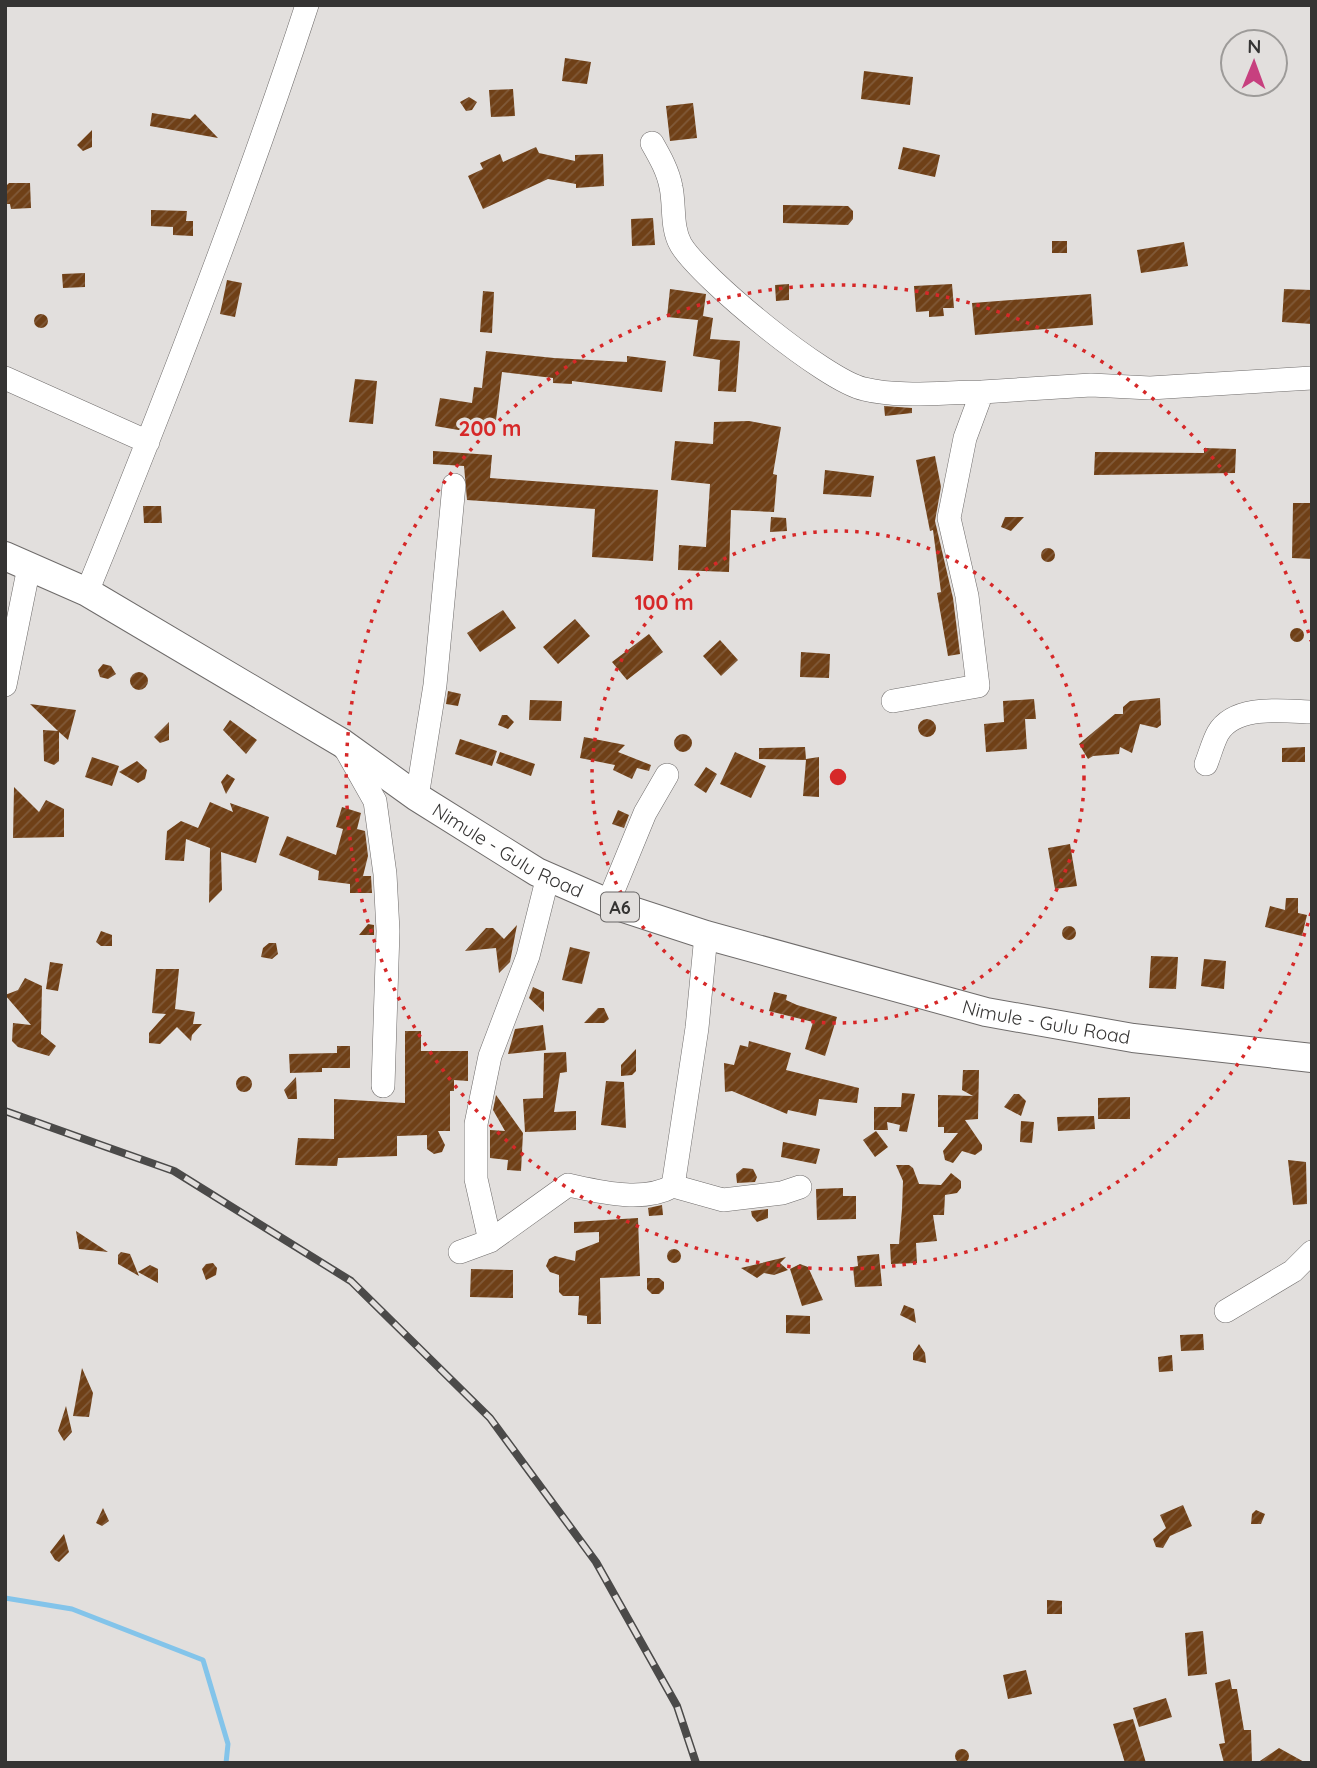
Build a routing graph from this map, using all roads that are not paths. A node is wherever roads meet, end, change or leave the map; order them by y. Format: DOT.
graph roads {
  1 [pos="307,5"];
  2 [pos="652,143"];
  3 [pos="5,378"];
  4 [pos="1312,378"];
  5 [pos="982,392"];
  6 [pos="148,442"];
  7 [pos="454,485"];
  8 [pos="17,561"];
  9 [pos="87,592"];
  10 [pos="5,685"];
  11 [pos="893,701"];
  12 [pos="1312,712"];
  13 [pos="342,743"];
  14 [pos="1206,765"];
  15 [pos="667,775"];
  16 [pos="417,797"];
  17 [pos="548,876"];
  18 [pos="608,903"];
  19 [pos="706,935"];
  20 [pos="1312,1058"];
  21 [pos="383,1086"];
  22 [pos="673,1186"];
  23 [pos="800,1187"];
  24 [pos="489,1241"];
  25 [pos="460,1252"];
  26 [pos="1312,1252"];
  27 [pos="1226,1311"];
  1 -- 6 [label="street"];
  2 -- 5 [label="street"];
  3 -- 6 [label="street"];
  4 -- 5 [label="street"];
  5 -- 11 [label="street"];
  6 -- 9 [label="street"];
  7 -- 16 [label="street"];
  8 -- 9 [label="main road, Nimule - Gulu Road / A6"];
  8 -- 10 [label="street"];
  9 -- 13 [label="main road, Nimule - Gulu Road / A6"];
  12 -- 14 [label="street"];
  13 -- 16 [label="main road, Nimule - Gulu Road / A6"];
  13 -- 21 [label="street"];
  15 -- 18 [label="street"];
  16 -- 17 [label="main road, Nimule - Gulu Road / A6"];
  17 -- 18 [label="main road, Nimule - Gulu Road / A6"];
  17 -- 24 [label="street"];
  18 -- 19 [label="main road, Nimule - Gulu Road / A6"];
  19 -- 20 [label="main road, Nimule - Gulu Road / A6"];
  19 -- 22 [label="street"];
  22 -- 23 [label="street"];
  22 -- 24 [label="street"];
  24 -- 25 [label="street"];
  26 -- 27 [label="street"];
}
